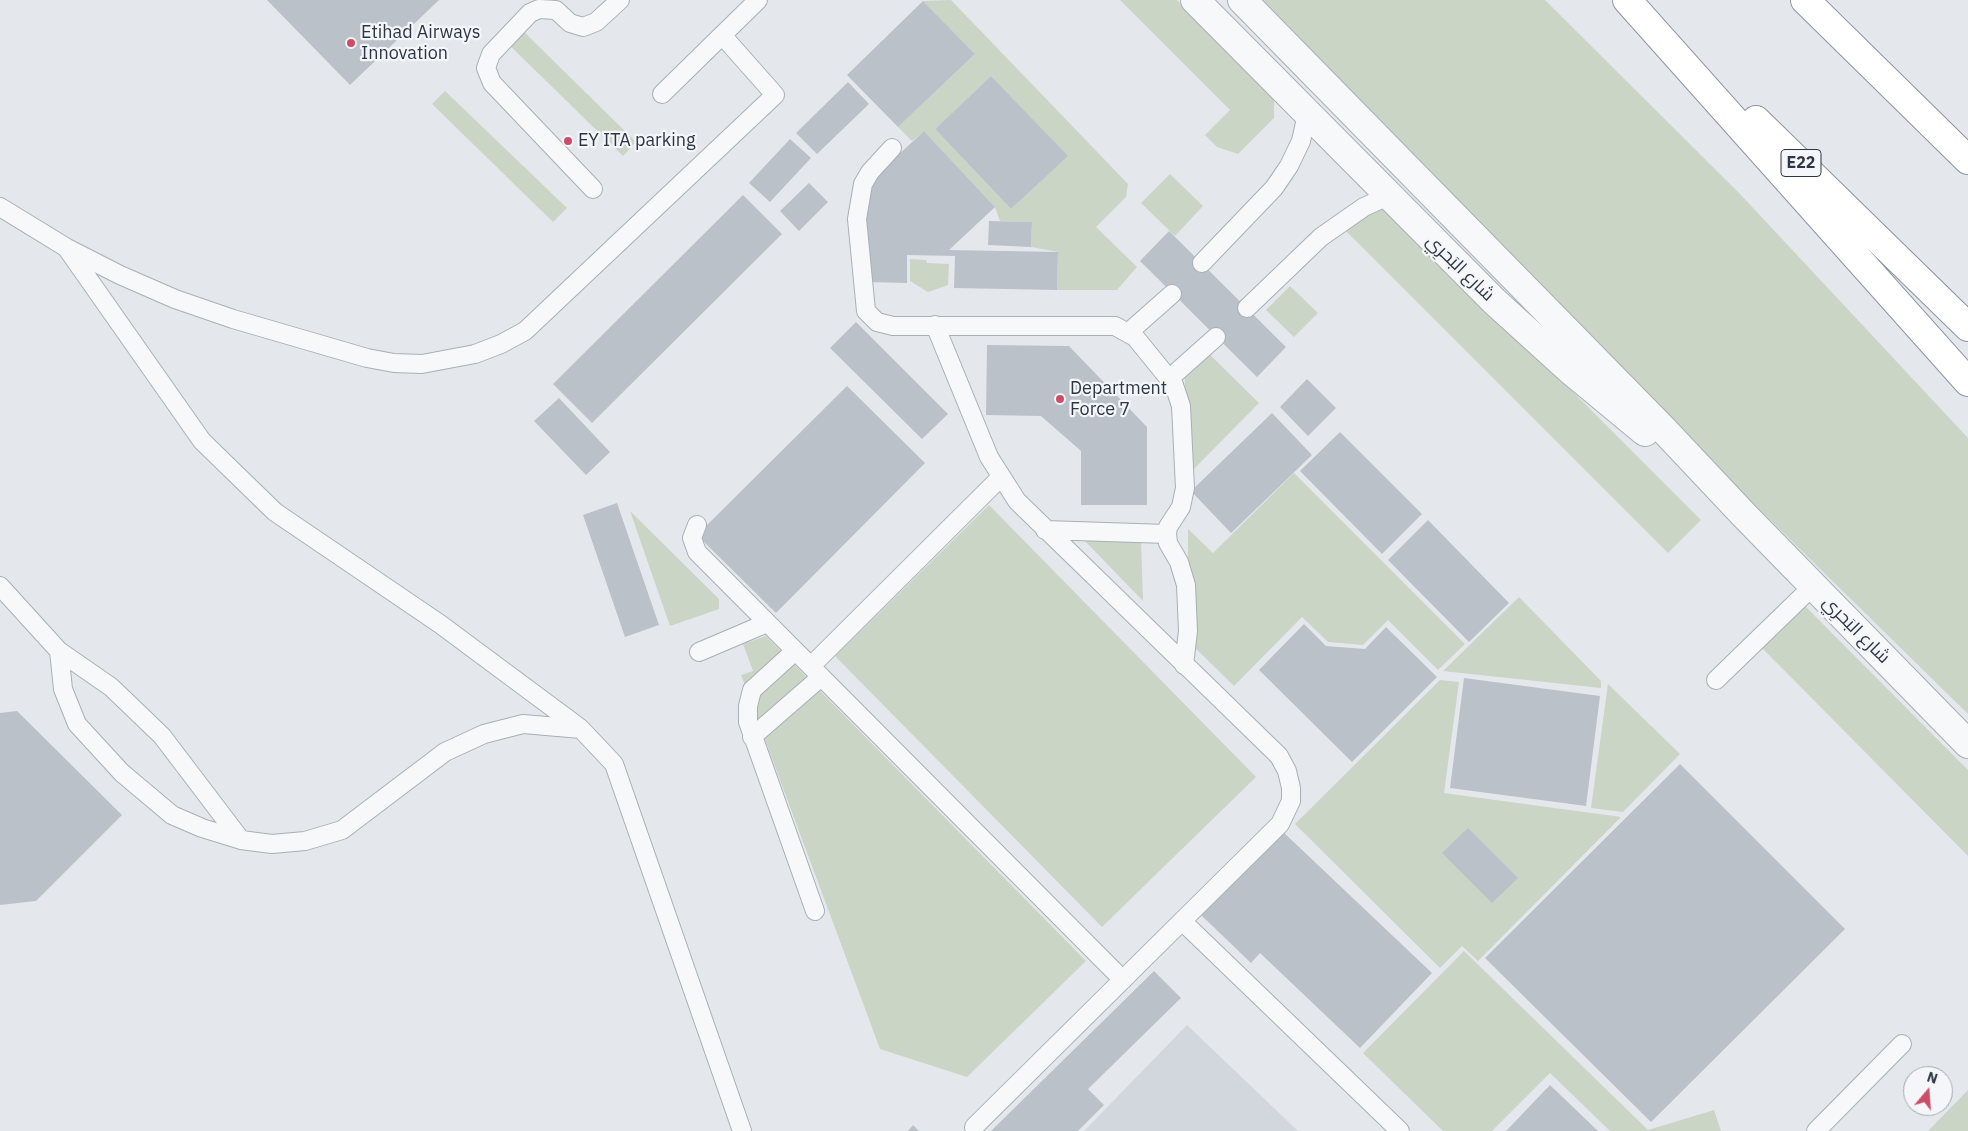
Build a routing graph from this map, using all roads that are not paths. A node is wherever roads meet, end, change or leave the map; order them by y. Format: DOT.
graph roads {
  1 [pos="620,0"];
  2 [pos="758,0"];
  3 [pos="1195,0"];
  4 [pos="1242,0"];
  5 [pos="1627,0"];
  6 [pos="1633,0"];
  7 [pos="1805,0"];
  8 [pos="722,35"];
  9 [pos="662,94"];
  10 [pos="1307,114"];
  11 [pos="892,148"];
  12 [pos="1968,160"];
  13 [pos="593,189"];
  14 [pos="1388,196"];
  15 [pos="5,213"];
  16 [pos="66,248"];
  17 [pos="1202,263"];
  18 [pos="1172,294"];
  19 [pos="1247,308"];
  20 [pos="935,325"];
  21 [pos="1968,327"];
  22 [pos="1129,332"];
  23 [pos="1216,337"];
  24 [pos="1170,378"];
  25 [pos="1968,382"];
  26 [pos="1000,477"];
  27 [pos="1744,515"];
  28 [pos="697,525"];
  29 [pos="1045,530"];
  30 [pos="1167,534"];
  31 [pos="0,586"];
  32 [pos="1813,586"];
  33 [pos="767,623"];
  34 [pos="59,651"];
  35 [pos="795,651"];
  36 [pos="699,652"];
  37 [pos="1184,665"];
  38 [pos="816,672"];
  39 [pos="1716,680"];
  40 [pos="581,729"];
  41 [pos="752,737"];
  42 [pos="1968,744"];
  43 [pos="242,840"];
  44 [pos="815,911"];
  45 [pos="1182,921"];
  46 [pos="1122,980"];
  47 [pos="1902,1044"];
  48 [pos="974,1127"];
  49 [pos="741,1131"];
  50 [pos="1400,1131"];
  51 [pos="1816,1131"];
  1 -- 13 [label="lane"];
  2 -- 8 [label="lane"];
  3 -- 10 [label="street, شارع البَحرِي"];
  4 -- 27 [label="street, شارع البَحرِي"];
  5 -- 25 [label="highway"];
  6 -- 21 [label="highway, E22"];
  7 -- 12 [label="highway"];
  8 -- 9 [label="lane"];
  8 -- 16 [label="lane"];
  10 -- 14 [label="street, شارع البَحرِي"];
  10 -- 17 [label="lane"];
  11 -- 20 [label="lane"];
  14 -- 19 [label="lane"];
  14 -- 27 [label="street, شارع البَحرِي"];
  15 -- 16 [label="lane"];
  16 -- 40 [label="lane"];
  18 -- 22 [label="lane"];
  20 -- 22 [label="lane"];
  20 -- 26 [label="lane"];
  22 -- 24 [label="lane"];
  23 -- 24 [label="lane"];
  24 -- 30 [label="lane"];
  26 -- 29 [label="lane"];
  26 -- 38 [label="lane"];
  27 -- 32 [label="street, شارع البَحرِي"];
  28 -- 33 [label="lane"];
  29 -- 30 [label="lane"];
  29 -- 37 [label="lane"];
  30 -- 37 [label="lane"];
  31 -- 34 [label="lane"];
  32 -- 39 [label="lane"];
  32 -- 42 [label="street, شارع البَحرِي"];
  33 -- 35 [label="lane"];
  33 -- 36 [label="lane"];
  34 -- 43 [label="lane"];
  34 -- 43 [label="lane"];
  35 -- 38 [label="lane"];
  35 -- 41 [label="lane"];
  37 -- 45 [label="lane"];
  38 -- 41 [label="lane"];
  38 -- 46 [label="lane"];
  40 -- 43 [label="lane"];
  40 -- 49 [label="lane"];
  41 -- 44 [label="lane"];
  45 -- 46 [label="lane"];
  45 -- 50 [label="lane"];
  46 -- 48 [label="lane"];
  47 -- 51 [label="lane"];
}
